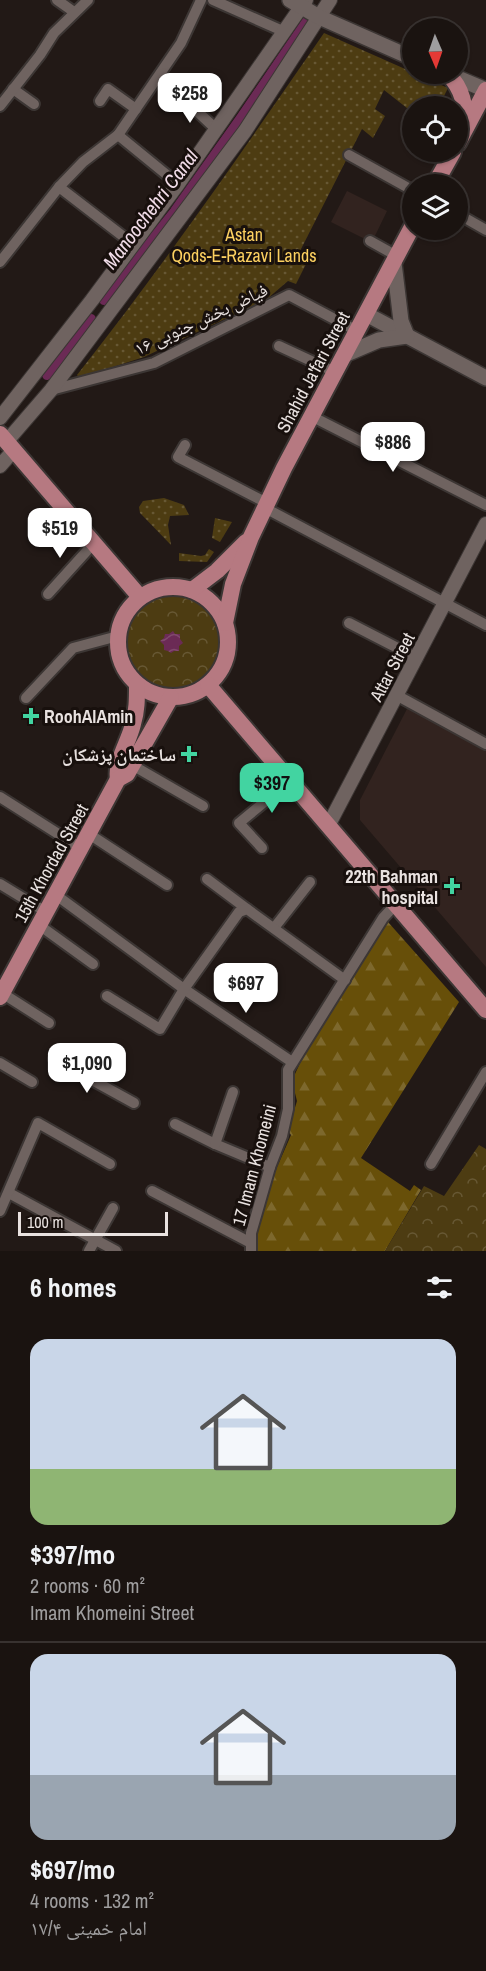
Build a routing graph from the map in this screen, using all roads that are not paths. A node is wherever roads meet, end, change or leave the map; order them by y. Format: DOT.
graph roads {
  1 [pos="57,0"];
  2 [pos="88,0"];
  3 [pos="201,0"];
  4 [pos="213,0"];
  5 [pos="330,0"];
  6 [pos="299,2"];
  7 [pos="74,12"];
  8 [pos="319,17"];
  9 [pos="285,32"];
  10 [pos="402,54"];
  11 [pos="468,82"];
  12 [pos="13,89"];
  13 [pos="486,90"];
  14 [pos="183,98"];
  15 [pos="100,101"];
  16 [pos="34,104"];
  17 [pos="0,106"];
  18 [pos="136,109"];
  19 [pos="468,123"];
  20 [pos="217,130"];
  21 [pos="118,135"];
  22 [pos="349,155"];
  23 [pos="178,184"];
  24 [pos="402,184"];
  25 [pos="59,187"];
  26 [pos="468,220"];
  27 [pos="486,230"];
  28 [pos="405,240"];
  29 [pos="370,241"];
  30 [pos="133,244"];
  31 [pos="395,259"];
  32 [pos="0,262"];
  33 [pos="92,300"];
  34 [pos="108,314"];
  35 [pos="366,314"];
  36 [pos="357,331"];
  37 [pos="407,336"];
  38 [pos="279,346"];
  39 [pos="344,355"];
  40 [pos="335,372"];
  41 [pos="486,378"];
  42 [pos="51,390"];
  43 [pos="311,416"];
  44 [pos="0,418"];
  45 [pos="7,442"];
  46 [pos="185,445"];
  47 [pos="0,466"];
  48 [pos="486,505"];
  49 [pos="266,506"];
  50 [pos="486,524"];
  51 [pos="251,537"];
  52 [pos="94,543"];
  53 [pos="192,590"];
  54 [pos="48,594"];
  55 [pos="140,597"];
  56 [pos="446,603"];
  57 [pos="225,623"];
  58 [pos="349,623"];
  59 [pos="486,625"];
  60 [pos="118,636"];
  61 [pos="417,658"];
  62 [pos="208,685"];
  63 [pos="137,686"];
  64 [pos="398,696"];
  65 [pos="171,697"];
  66 [pos="26,698"];
  67 [pos="486,744"];
  68 [pos="132,765"];
  69 [pos="118,779"];
  70 [pos="290,781"];
  71 [pos="0,797"];
  72 [pos="203,806"];
  73 [pos="328,826"];
  74 [pos="85,841"];
  75 [pos="262,848"];
  76 [pos="207,879"];
  77 [pos="310,882"];
  78 [pos="0,884"];
  79 [pos="167,885"];
  80 [pos="56,895"];
  81 [pos="395,905"];
  82 [pos="247,909"];
  83 [pos="43,918"];
  84 [pos="274,928"];
  85 [pos="93,963"];
  86 [pos="345,980"];
  87 [pos="184,989"];
  88 [pos="1,995"];
  89 [pos="107,996"];
  90 [pos="486,1010"];
  91 [pos="49,1023"];
  92 [pos="54,1059"];
  93 [pos="292,1062"];
  94 [pos="0,1063"];
  95 [pos="486,1072"];
  96 [pos="32,1082"];
  97 [pos="232,1092"];
  98 [pos="134,1103"];
  99 [pos="175,1124"];
  100 [pos="215,1144"];
  101 [pos="110,1164"];
  102 [pos="431,1164"];
  103 [pos="270,1167"];
  104 [pos="152,1191"];
  105 [pos="9,1193"];
  106 [pos="1,1207"];
  107 [pos="112,1208"];
  108 [pos="96,1238"];
  109 [pos="251,1247"];
  110 [pos="89,1251"];
  111 [pos="116,1251"];
  1 -- 7 [label="street"];
  2 -- 7 [label="street"];
  3 -- 18 [label="street"];
  4 -- 9 [label="street"];
  5 -- 8 [label="street"];
  6 -- 8 [label="main road"];
  6 -- 9 [label="street"];
  7 -- 12 [label="street"];
  8 -- 10 [label="main road"];
  8 -- 34 [label="street"];
  9 -- 20 [label="street"];
  11 -- 13 [label="main road"];
  12 -- 16 [label="street"];
  12 -- 17 [label="street"];
  13 -- 19 [label="main road"];
  14 -- 20 [label="street"];
  15 -- 18 [label="street"];
  18 -- 21 [label="street"];
  20 -- 23 [label="street"];
  21 -- 23 [label="street"];
  21 -- 25 [label="street"];
  22 -- 24 [label="street"];
  23 -- 30 [label="street"];
  25 -- 30 [label="street"];
  25 -- 32 [label="street"];
  26 -- 27 [label="street"];
  28 -- 31 [label="main road, Shahid Ja'fari Street"];
  29 -- 31 [label="street"];
  30 -- 33 [label="street"];
  31 -- 35 [label="main road, Shahid Ja'fari Street"];
  31 -- 37 [label="main road"];
  33 -- 34 [label="street"];
  33 -- 44 [label="street"];
  34 -- 42 [label="street"];
  35 -- 36 [label="main road, Shahid Ja'fari Street"];
  35 -- 37 [label="main road"];
  36 -- 39 [label="main road, Shahid Ja'fari Street"];
  36 -- 42 [label="street, فیاض بخش جنوبی ۱۶"];
  37 -- 39 [label="main road"];
  37 -- 41 [label="main road"];
  38 -- 40 [label="street"];
  39 -- 40 [label="main road, Shahid Ja'fari Street"];
  40 -- 43 [label="main road, Shahid Ja'fari Street"];
  42 -- 45 [label="street"];
  43 -- 48 [label="street"];
  43 -- 49 [label="main road, Shahid Ja'fari Street"];
  45 -- 47 [label="street"];
  45 -- 52 [label="main road"];
  46 -- 49 [label="street"];
  49 -- 51 [label="main road, Shahid Ja'fari Street"];
  49 -- 56 [label="street"];
  50 -- 56 [label="street, Attar Street"];
  51 -- 53 [label="main road, Shahid Ja'fari Street"];
  51 -- 57 [label="main road, Shahid Ja'fari Street"];
  52 -- 54 [label="street"];
  52 -- 55 [label="main road"];
  53 -- 55 [label="main road"];
  53 -- 57 [label="main road"];
  55 -- 60 [label="main road"];
  56 -- 59 [label="street"];
  56 -- 61 [label="street, Attar Street"];
  57 -- 62 [label="main road"];
  58 -- 61 [label="street"];
  60 -- 63 [label="main road"];
  60 -- 66 [label="street"];
  61 -- 64 [label="street, Attar Street"];
  62 -- 65 [label="main road"];
  62 -- 70 [label="main road"];
  63 -- 65 [label="main road"];
  63 -- 69 [label="main road, 15th Khordad Street"];
  64 -- 67 [label="street"];
  64 -- 73 [label="street, Attar Street"];
  65 -- 68 [label="main road, 15th Khordad Street"];
  68 -- 69 [label="main road, 15th Khordad Street"];
  68 -- 72 [label="street"];
  69 -- 74 [label="main road, 15th Khordad Street"];
  70 -- 73 [label="main road"];
  70 -- 75 [label="street"];
  71 -- 74 [label="street"];
  73 -- 81 [label="main road"];
  74 -- 79 [label="street"];
  74 -- 80 [label="main road, 15th Khordad Street"];
  76 -- 82 [label="street"];
  77 -- 84 [label="street"];
  78 -- 83 [label="street"];
  80 -- 83 [label="main road, 15th Khordad Street"];
  80 -- 87 [label="street"];
  81 -- 86 [label="street, 17 Imam Khomeini"];
  81 -- 90 [label="main road"];
  82 -- 84 [label="street"];
  82 -- 87 [label="street"];
  83 -- 85 [label="street"];
  83 -- 88 [label="main road, 15th Khordad Street"];
  84 -- 86 [label="street"];
  86 -- 93 [label="street, 17 Imam Khomeini"];
  87 -- 89 [label="street"];
  87 -- 93 [label="street"];
  88 -- 91 [label="street"];
  92 -- 98 [label="street"];
  93 -- 103 [label="street, 17 Imam Khomeini"];
  94 -- 96 [label="street"];
  95 -- 102 [label="street"];
  97 -- 100 [label="street"];
  99 -- 100 [label="street"];
  100 -- 103 [label="street"];
  101 -- 105 [label="street"];
  103 -- 109 [label="street, 17 Imam Khomeini"];
  104 -- 109 [label="street"];
  105 -- 106 [label="street"];
  105 -- 108 [label="street"];
  107 -- 108 [label="street"];
  108 -- 110 [label="street"];
  108 -- 111 [label="street"];
}
